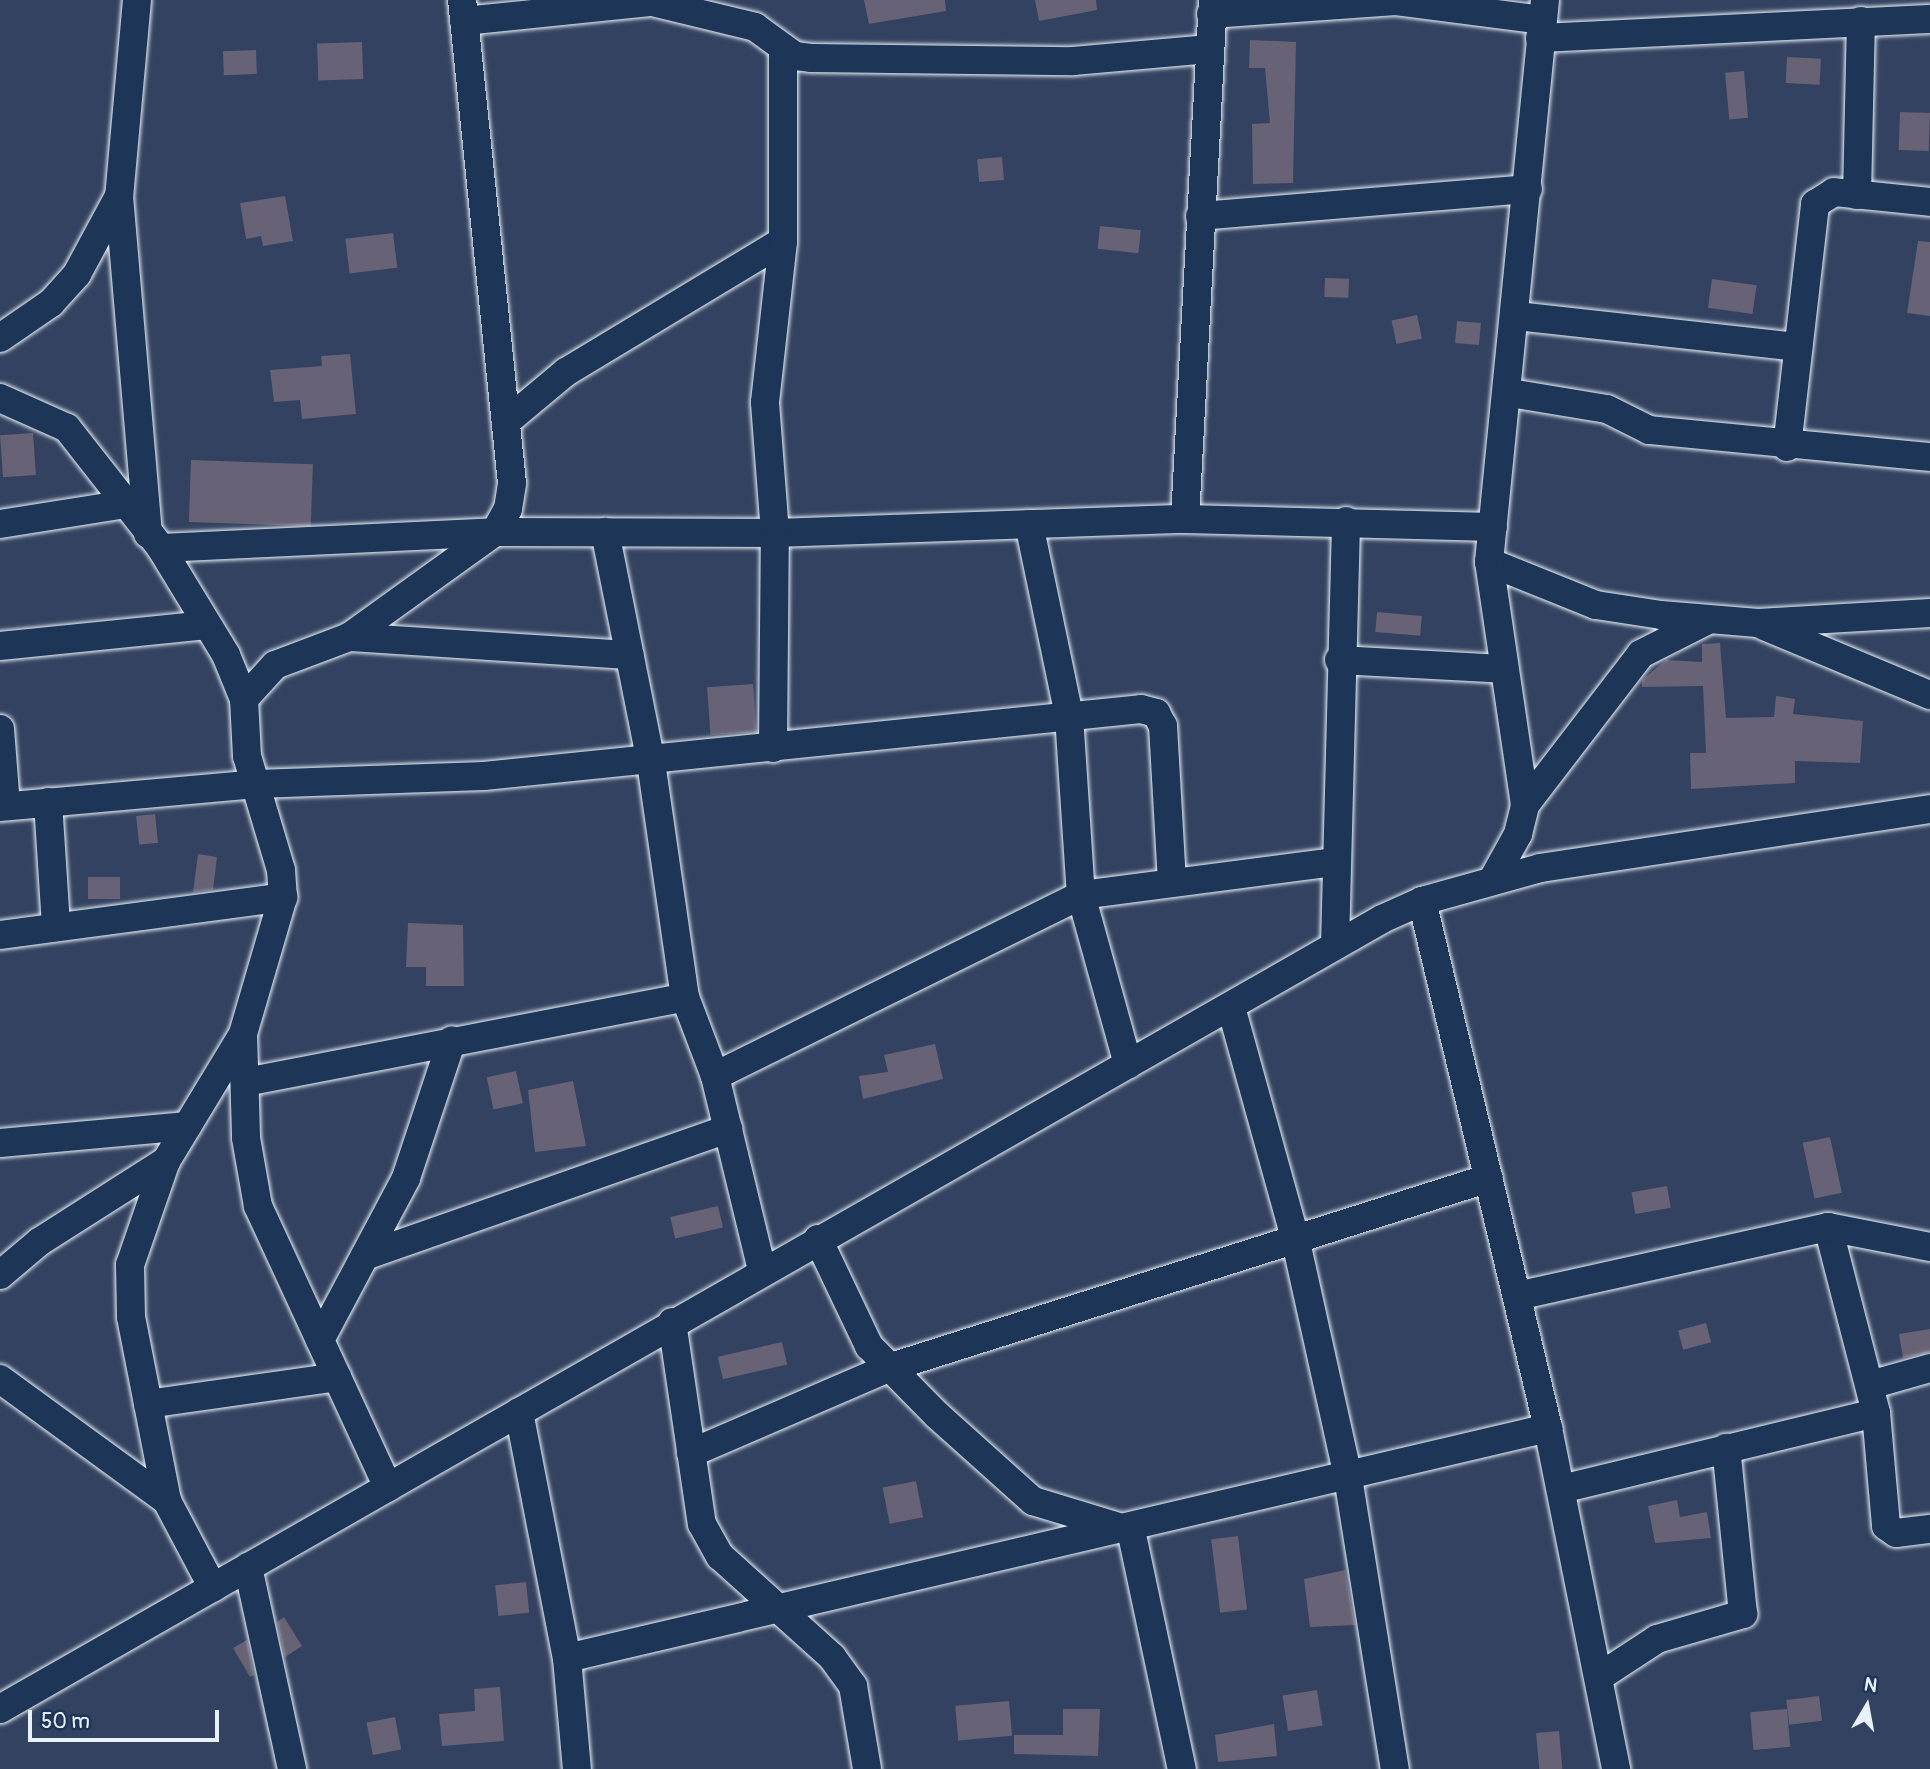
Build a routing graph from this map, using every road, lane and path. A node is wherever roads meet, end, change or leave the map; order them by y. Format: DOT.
graph roads {
  1 [pos="137,0"];
  2 [pos="1212,7"];
  3 [pos="463,10"];
  4 [pos="1543,19"];
  5 [pos="1930,19"];
  6 [pos="1861,21"];
  7 [pos="783,49"];
  8 [pos="1209,49"];
  9 [pos="1528,189"];
  10 [pos="1857,195"];
  11 [pos="119,196"];
  12 [pos="1930,202"];
  13 [pos="1200,216"];
  14 [pos="783,241"];
  15 [pos="1517,316"];
  16 [pos="0,338"];
  17 [pos="1798,347"];
  18 [pos="1510,393"];
  19 [pos="0,398"];
  20 [pos="506,422"];
  21 [pos="1787,447"];
  22 [pos="1930,457"];
  23 [pos="126,504"];
  24 [pos="1185,519"];
  25 [pos="1346,520"];
  26 [pos="0,524"];
  27 [pos="1029,524"];
  28 [pos="1493,527"];
  29 [pos="495,532"];
  30 [pos="605,533"];
  31 [pos="775,533"];
  32 [pos="154,541"];
  33 [pos="1489,562"];
  34 [pos="1930,613"];
  35 [pos="1713,618"];
  36 [pos="1758,623"];
  37 [pos="207,625"];
  38 [pos="349,636"];
  39 [pos="0,646"];
  40 [pos="629,655"];
  41 [pos="1339,660"];
  42 [pos="1503,669"];
  43 [pos="1930,695"];
  44 [pos="244,699"];
  45 [pos="1069,716"];
  46 [pos="0,729"];
  47 [pos="773,748"];
  48 [pos="651,762"];
  49 [pos="256,784"];
  50 [pos="48,802"];
  51 [pos="1525,805"];
  52 [pos="3,806"];
  53 [pos="1930,808"];
  54 [pos="1335,862"];
  55 [pos="1172,880"];
  56 [pos="1492,881"];
  57 [pos="1081,895"];
  58 [pos="283,897"];
  59 [pos="1422,901"];
  60 [pos="56,927"];
  61 [pos="0,935"];
  62 [pos="1335,945"];
  63 [pos="685,997"];
  64 [pos="1231,1007"];
  65 [pos="243,1034"];
  66 [pos="452,1040"];
  67 [pos="1128,1065"];
  68 [pos="715,1076"];
  69 [pos="244,1082"];
  70 [pos="187,1126"];
  71 [pos="727,1129"];
  72 [pos="0,1143"];
  73 [pos="166,1161"];
  74 [pos="1489,1178"];
  75 [pos="1828,1227"];
  76 [pos="818,1239"];
  77 [pos="1296,1242"];
  78 [pos="1930,1247"];
  79 [pos="365,1256"];
  80 [pos="762,1271"];
  81 [pos="0,1275"];
  82 [pos="1517,1296"];
  83 [pos="672,1322"];
  84 [pos="320,1340"];
  85 [pos="888,1368"];
  86 [pos="1930,1368"];
  87 [pos="337,1377"];
  88 [pos="0,1379"];
  89 [pos="1870,1385"];
  90 [pos="148,1404"];
  91 [pos="519,1412"];
  92 [pos="1875,1413"];
  93 [pos="1548,1428"];
  94 [pos="1726,1448"];
  95 [pos="691,1453"];
  96 [pos="1348,1477"];
  97 [pos="388,1487"];
  98 [pos="1561,1489"];
  99 [pos="167,1501"];
  100 [pos="1930,1529"];
  101 [pos="1131,1531"];
  102 [pos="248,1567"];
  103 [pos="213,1588"];
  104 [pos="778,1608"];
  105 [pos="567,1658"];
  106 [pos="1599,1677"];
  107 [pos="0,1709"];
  108 [pos="292,1769"];
  109 [pos="577,1769"];
  110 [pos="867,1769"];
  111 [pos="1182,1769"];
  112 [pos="1395,1769"];
  113 [pos="1616,1769"];
  1 -- 11 [label="street"];
  2 -- 4 [label="street"];
  2 -- 8 [label="street"];
  3 -- 7 [label="street"];
  3 -- 20 [label="street"];
  4 -- 6 [label="street"];
  4 -- 9 [label="street"];
  5 -- 6 [label="street"];
  6 -- 10 [label="street"];
  7 -- 8 [label="street"];
  7 -- 14 [label="street"];
  8 -- 13 [label="street"];
  9 -- 13 [label="street"];
  9 -- 15 [label="street"];
  10 -- 12 [label="street"];
  10 -- 17 [label="street"];
  11 -- 16 [label="street"];
  11 -- 32 [label="street"];
  13 -- 24 [label="street"];
  14 -- 20 [label="street"];
  14 -- 31 [label="street"];
  15 -- 17 [label="street"];
  15 -- 18 [label="street"];
  17 -- 21 [label="street"];
  18 -- 21 [label="street"];
  18 -- 28 [label="street"];
  19 -- 23 [label="street"];
  20 -- 29 [label="street"];
  21 -- 22 [label="street"];
  23 -- 26 [label="street"];
  23 -- 32 [label="street"];
  24 -- 25 [label="street"];
  24 -- 27 [label="street"];
  25 -- 28 [label="street"];
  25 -- 41 [label="street"];
  27 -- 31 [label="street"];
  27 -- 45 [label="street"];
  28 -- 33 [label="street"];
  29 -- 30 [label="street"];
  29 -- 32 [label="street"];
  29 -- 38 [label="street"];
  30 -- 31 [label="street"];
  30 -- 40 [label="street"];
  31 -- 47 [label="street"];
  32 -- 37 [label="street"];
  33 -- 35 [label="street"];
  33 -- 42 [label="street"];
  34 -- 36 [label="street"];
  35 -- 36 [label="street"];
  35 -- 51 [label="street"];
  36 -- 43 [label="street"];
  37 -- 39 [label="street"];
  37 -- 44 [label="street"];
  38 -- 40 [label="street"];
  38 -- 44 [label="street"];
  40 -- 48 [label="street"];
  41 -- 42 [label="street"];
  41 -- 54 [label="street"];
  42 -- 51 [label="street"];
  44 -- 49 [label="street"];
  45 -- 47 [label="street"];
  45 -- 55 [label="street"];
  45 -- 57 [label="street"];
  46 -- 52 [label="street"];
  47 -- 48 [label="street"];
  48 -- 49 [label="street"];
  48 -- 63 [label="street"];
  49 -- 50 [label="street"];
  49 -- 58 [label="street"];
  50 -- 52 [label="street"];
  50 -- 60 [label="street"];
  51 -- 56 [label="street"];
  53 -- 56 [label="street"];
  54 -- 55 [label="street"];
  54 -- 62 [label="street"];
  55 -- 57 [label="street"];
  56 -- 59 [label="street"];
  57 -- 67 [label="street"];
  57 -- 68 [label="street"];
  58 -- 60 [label="street"];
  58 -- 65 [label="street"];
  59 -- 62 [label="street"];
  59 -- 74 [label="street"];
  60 -- 61 [label="street"];
  62 -- 64 [label="street"];
  63 -- 66 [label="street"];
  63 -- 68 [label="street"];
  64 -- 67 [label="street"];
  64 -- 77 [label="street"];
  65 -- 69 [label="street"];
  65 -- 70 [label="street"];
  66 -- 69 [label="street"];
  66 -- 79 [label="street"];
  67 -- 76 [label="street"];
  68 -- 71 [label="street"];
  69 -- 84 [label="street"];
  70 -- 72 [label="street"];
  70 -- 73 [label="street"];
  71 -- 79 [label="street"];
  71 -- 80 [label="street"];
  73 -- 81 [label="street"];
  73 -- 90 [label="street"];
  74 -- 77 [label="street"];
  74 -- 82 [label="street"];
  75 -- 78 [label="street"];
  75 -- 82 [label="street"];
  75 -- 89 [label="street"];
  76 -- 80 [label="street"];
  76 -- 85 [label="street"];
  77 -- 85 [label="street"];
  77 -- 96 [label="street"];
  79 -- 84 [label="street"];
  80 -- 83 [label="street"];
  82 -- 93 [label="street"];
  83 -- 91 [label="street"];
  83 -- 95 [label="street"];
  84 -- 87 [label="street"];
  85 -- 95 [label="street"];
  85 -- 101 [label="street"];
  86 -- 89 [label="street"];
  87 -- 90 [label="street"];
  87 -- 97 [label="street"];
  88 -- 99 [label="street"];
  89 -- 92 [label="street"];
  90 -- 99 [label="street"];
  91 -- 97 [label="street"];
  91 -- 105 [label="street"];
  92 -- 94 [label="street"];
  92 -- 100 [label="street"];
  93 -- 96 [label="street"];
  93 -- 98 [label="street"];
  94 -- 98 [label="street"];
  94 -- 106 [label="street"];
  95 -- 104 [label="street"];
  96 -- 101 [label="street"];
  96 -- 112 [label="street"];
  97 -- 102 [label="street"];
  98 -- 106 [label="street"];
  99 -- 103 [label="street"];
  101 -- 104 [label="street"];
  101 -- 111 [label="street"];
  102 -- 103 [label="street"];
  102 -- 108 [label="street"];
  103 -- 107 [label="street"];
  104 -- 105 [label="street"];
  104 -- 110 [label="street"];
  105 -- 109 [label="street"];
  106 -- 113 [label="street"];
}
